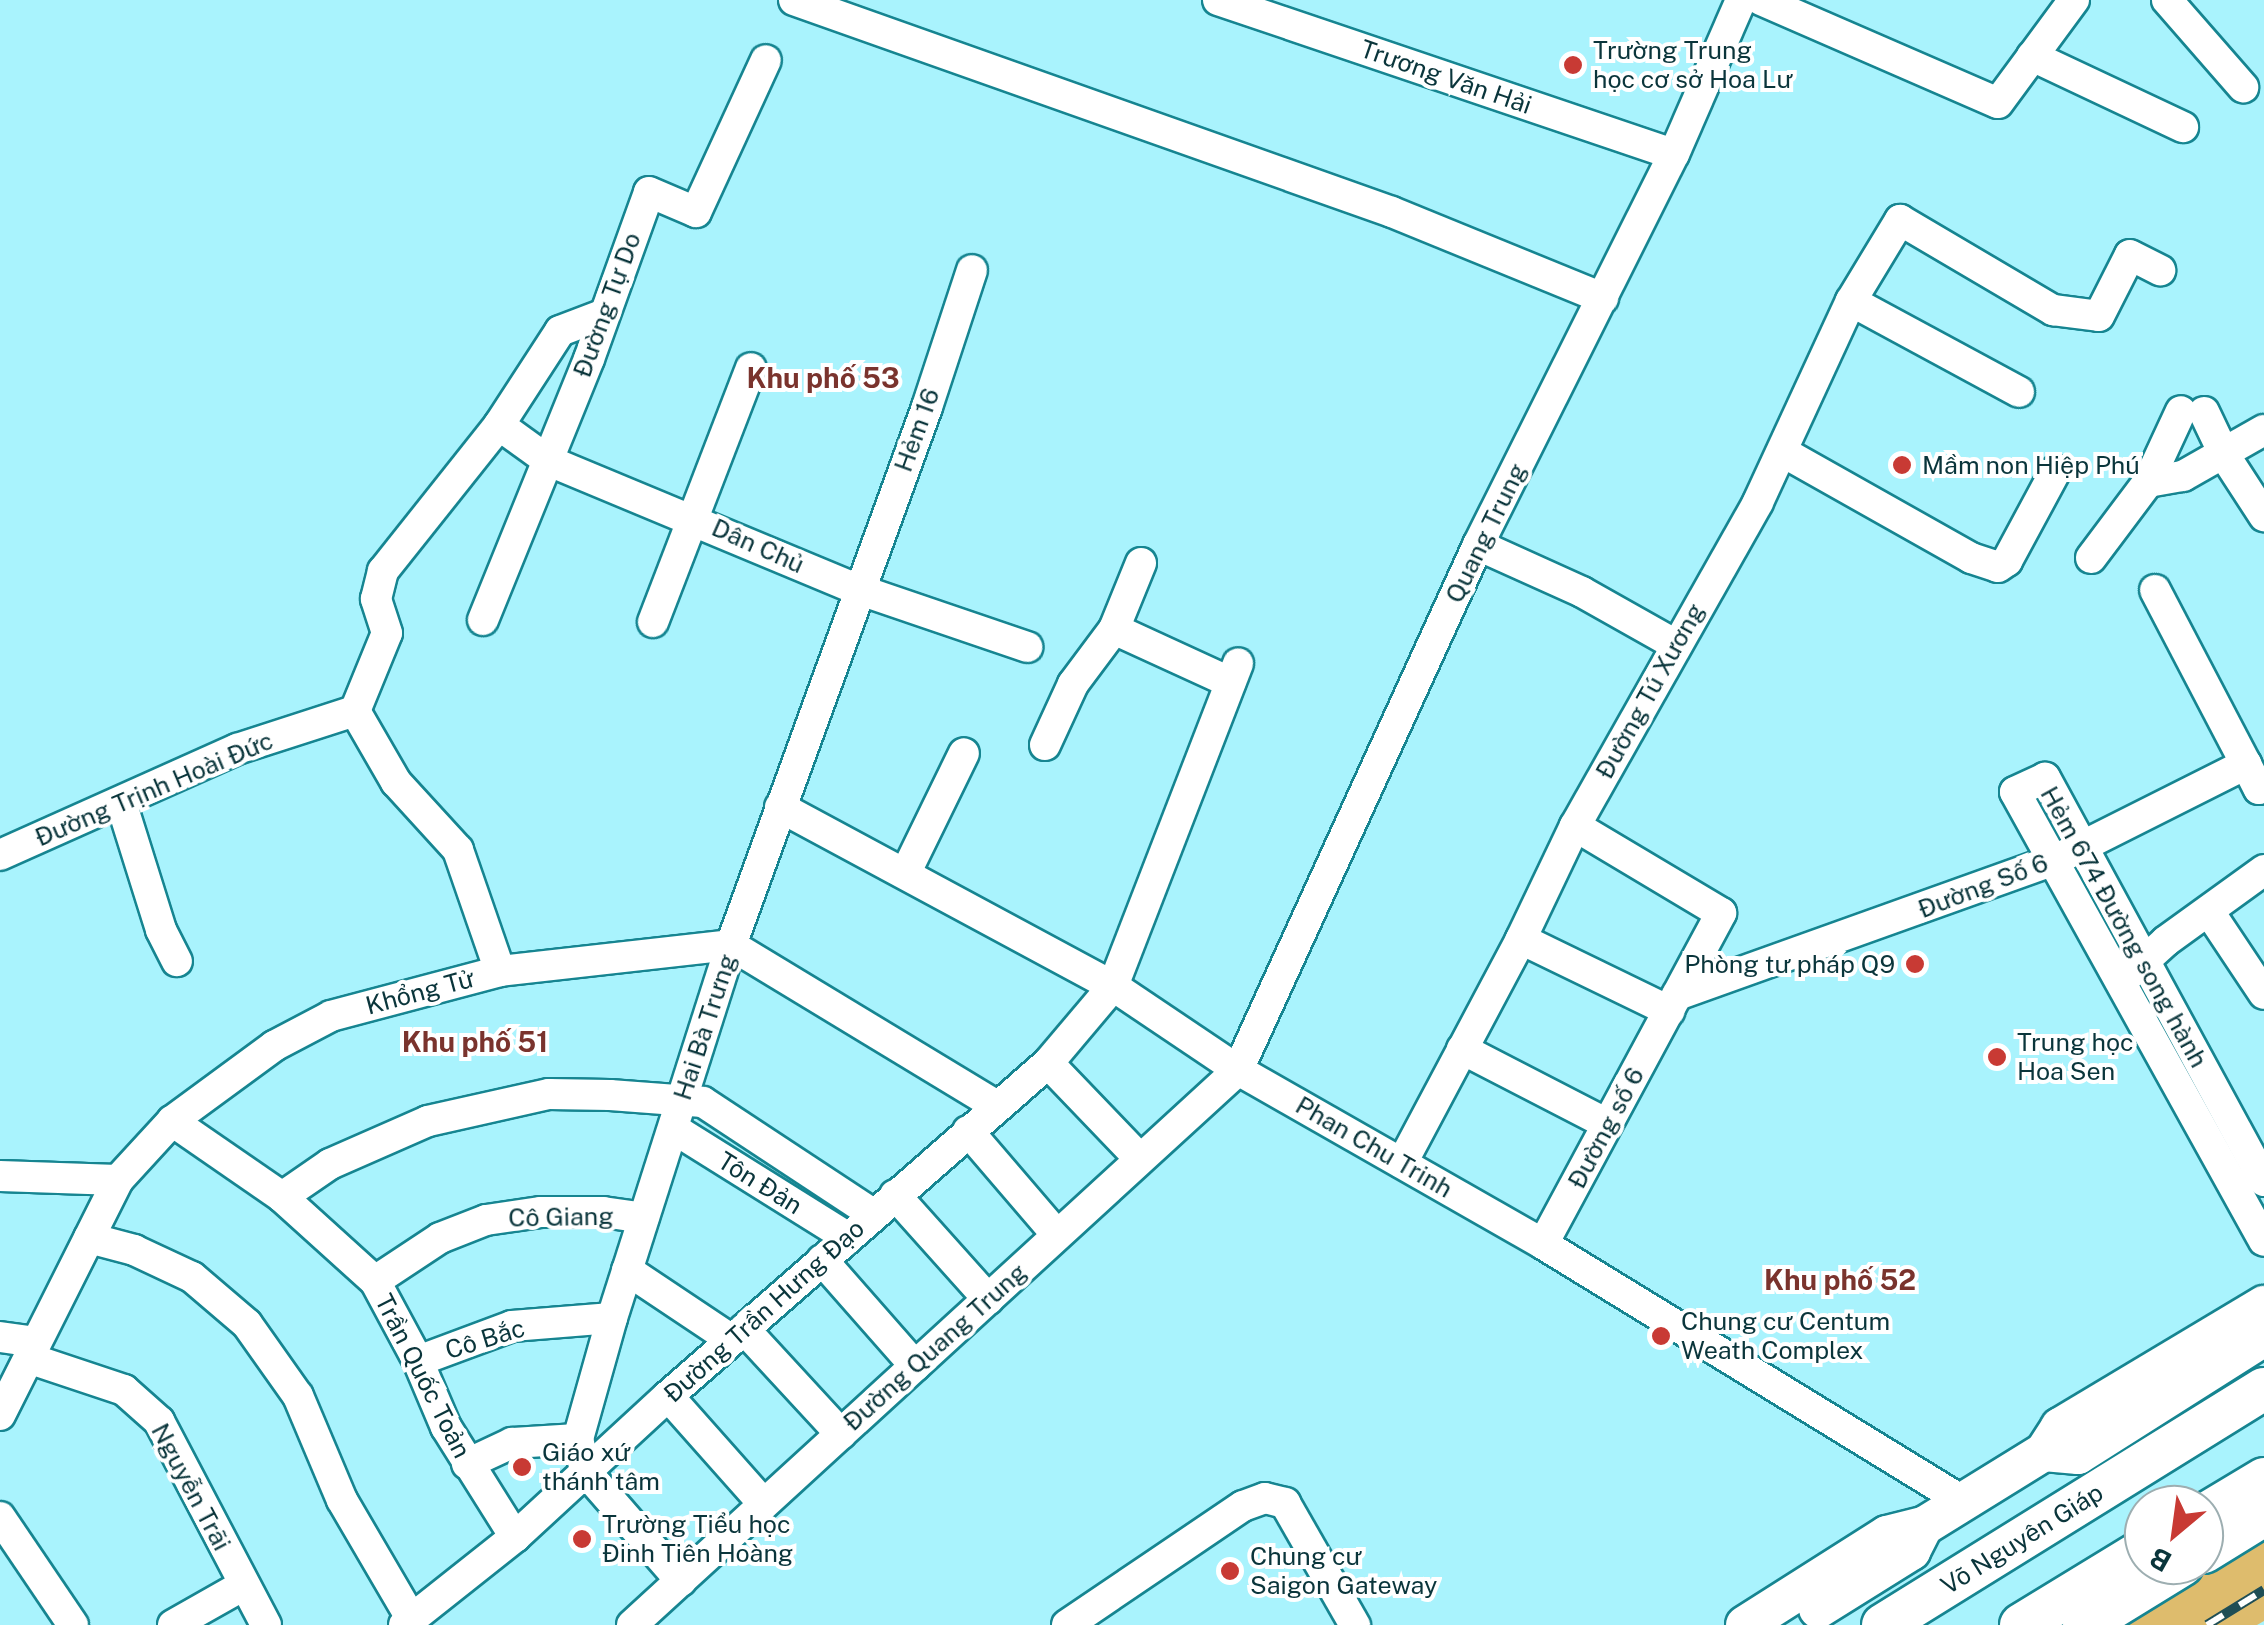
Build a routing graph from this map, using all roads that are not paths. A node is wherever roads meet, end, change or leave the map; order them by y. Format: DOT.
graph roads {
  1 [pos="794,0"];
  2 [pos="1218,0"];
  3 [pos="1741,0"];
  4 [pos="1761,0"];
  5 [pos="2074,0"];
  6 [pos="2167,0"];
  7 [pos="2032,56"];
  8 [pos="766,60"];
  9 [pos="2243,88"];
  10 [pos="2183,127"];
  11 [pos="1674,154"];
  12 [pos="972,270"];
  13 [pos="2160,270"];
  14 [pos="1604,298"];
  15 [pos="1851,300"];
  16 [pos="602,315"];
  17 [pos="750,368"];
  18 [pos="2018,392"];
  19 [pos="499,424"];
  20 [pos="2264,430"];
  21 [pos="1783,452"];
  22 [pos="2225,456"];
  23 [pos="548,461"];
  24 [pos="2056,470"];
  25 [pos="2148,482"];
  26 [pos="2264,516"];
  27 [pos="692,517"];
  28 [pos="1478,545"];
  29 [pos="2091,558"];
  30 [pos="1142,563"];
  31 [pos="858,589"];
  32 [pos="2154,590"];
  33 [pos="483,620"];
  34 [pos="653,622"];
  35 [pos="1114,629"];
  36 [pos="1676,645"];
  37 [pos="1027,647"];
  38 [pos="355,710"];
  39 [pos="1045,745"];
  40 [pos="964,753"];
  41 [pos="2258,784"];
  42 [pos="121,802"];
  43 [pos="780,807"];
  44 [pos="1575,826"];
  45 [pos="2068,853"];
  46 [pos="0,855"];
  47 [pos="2264,870"];
  48 [pos="906,872"];
  49 [pos="2210,913"];
  50 [pos="1521,939"];
  51 [pos="731,945"];
  52 [pos="177,961"];
  53 [pos="2146,961"];
  54 [pos="500,971"];
  55 [pos="2122,982"];
  56 [pos="1113,986"];
  57 [pos="2264,994"];
  58 [pos="1673,1003"];
  59 [pos="1462,1050"];
  60 [pos="1048,1063"];
  61 [pos="1238,1070"];
  62 [pos="997,1106"];
  63 [pos="678,1115"];
  64 [pos="172,1121"];
  65 [pos="1607,1124"];
  66 [pos="968,1130"];
  67 [pos="1140,1159"];
  68 [pos="1402,1163"];
  69 [pos="0,1176"];
  70 [pos="118,1180"];
  71 [pos="2264,1181"];
  72 [pos="282,1197"];
  73 [pos="884,1204"];
  74 [pos="644,1218"];
  75 [pos="1057,1235"];
  76 [pos="847,1237"];
  77 [pos="88,1238"];
  78 [pos="2264,1241"];
  79 [pos="1543,1244"];
  80 [pos="822,1260"];
  81 [pos="627,1270"];
  82 [pos="375,1281"];
  83 [pos="988,1300"];
  84 [pos="2264,1305"];
  85 [pos="612,1318"];
  86 [pos="738,1335"];
  87 [pos="0,1338"];
  88 [pos="2264,1338"];
  89 [pos="33,1350"];
  90 [pos="418,1360"];
  91 [pos="914,1366"];
  92 [pos="2264,1389"];
  93 [pos="668,1396"];
  94 [pos="0,1415"];
  95 [pos="2264,1418"];
  96 [pos="841,1434"];
  97 [pos="578,1439"];
  98 [pos="2044,1452"];
  99 [pos="467,1464"];
  100 [pos="584,1471"];
  101 [pos="2264,1479"];
  102 [pos="1962,1501"];
  103 [pos="2224,1503"];
  104 [pos="764,1504"];
  105 [pos="2264,1515"];
  106 [pos="1924,1526"];
  107 [pos="4,1530"];
  108 [pos="515,1536"];
  109 [pos="2224,1540"];
  110 [pos="2124,1562"];
  111 [pos="680,1581"];
  112 [pos="2149,1585"];
  113 [pos="242,1586"];
  114 [pos="408,1623"];
  115 [pos="74,1625"];
  116 [pos="173,1625"];
  117 [pos="266,1625"];
  118 [pos="632,1625"];
  119 [pos="1067,1625"];
  120 [pos="1355,1625"];
  121 [pos="1745,1625"];
  122 [pos="1793,1625"];
  123 [pos="1883,1625"];
  124 [pos="1932,1625"];
  125 [pos="2021,1625"];
  126 [pos="2084,1625"];
  1 -- 14 [label="street"];
  2 -- 11 [label="street, Trương Văn Hải"];
  3 -- 11 [label="street, Quang Trung"];
  4 -- 7 [label="street"];
  5 -- 7 [label="street"];
  6 -- 9 [label="street"];
  7 -- 10 [label="street"];
  8 -- 16 [label="street, Đường Tự Do"];
  11 -- 14 [label="street, Quang Trung"];
  12 -- 31 [label="street, Hẻm 16"];
  13 -- 15 [label="street, Đường Tú Xương"];
  14 -- 28 [label="street, Quang Trung"];
  15 -- 18 [label="street"];
  15 -- 21 [label="street, Đường Tú Xương"];
  16 -- 19 [label="street"];
  16 -- 23 [label="street, Đường Tự Do"];
  17 -- 27 [label="street"];
  19 -- 23 [label="street, Dân Chủ"];
  19 -- 38 [label="street"];
  20 -- 22 [label="street"];
  21 -- 24 [label="street"];
  21 -- 36 [label="street, Đường Tú Xương"];
  22 -- 25 [label="street"];
  22 -- 25 [label="street"];
  22 -- 26 [label="street"];
  23 -- 27 [label="street, Dân Chủ"];
  23 -- 33 [label="street, Đường Tự Do"];
  25 -- 29 [label="street"];
  27 -- 31 [label="street, Dân Chủ"];
  27 -- 34 [label="street"];
  28 -- 36 [label="street"];
  28 -- 61 [label="street, Quang Trung"];
  30 -- 35 [label="street"];
  31 -- 37 [label="street, Dân Chủ"];
  31 -- 43 [label="street, Hai Bà Trưng"];
  32 -- 41 [label="street"];
  35 -- 39 [label="street"];
  35 -- 56 [label="street, Đường Trần Hưng Đạo"];
  36 -- 44 [label="street, Đường Tú Xương"];
  38 -- 42 [label="street, Đường Trịnh Hoài Đức"];
  38 -- 54 [label="street"];
  40 -- 48 [label="street"];
  41 -- 45 [label="street, Đường Số 6"];
  42 -- 46 [label="street, Đường Trịnh Hoài Đức"];
  42 -- 52 [label="street"];
  43 -- 48 [label="street, Phan Chu Trinh"];
  43 -- 51 [label="street, Hai Bà Trưng"];
  44 -- 50 [label="street, Đường Tú Xương"];
  44 -- 58 [label="street, Đường số 6"];
  45 -- 53 [label="street, Hẻm 674 Đường song hành"];
  45 -- 55 [label="street, Hẻm 674 Đường song hành"];
  45 -- 58 [label="street, Đường Số 6"];
  47 -- 49 [label="street"];
  48 -- 56 [label="street, Phan Chu Trinh"];
  49 -- 53 [label="street"];
  49 -- 57 [label="street"];
  50 -- 58 [label="street"];
  50 -- 59 [label="street, Đường Tú Xương"];
  51 -- 54 [label="street, Khổng Tử"];
  51 -- 62 [label="street"];
  51 -- 63 [label="street, Hai Bà Trưng"];
  53 -- 55 [label="street"];
  53 -- 71 [label="street, Hẻm 674 Đường song hành"];
  54 -- 64 [label="street, Khổng Tử"];
  55 -- 78 [label="street, Hẻm 674 Đường song hành"];
  56 -- 60 [label="street, Đường Trần Hưng Đạo"];
  56 -- 61 [label="street, Phan Chu Trinh"];
  58 -- 65 [label="street, Đường số 6"];
  59 -- 65 [label="street"];
  59 -- 68 [label="street, Đường Tú Xương"];
  60 -- 62 [label="street, Đường Trần Hưng Đạo"];
  60 -- 67 [label="street"];
  61 -- 67 [label="street, Đường Quang Trung"];
  61 -- 68 [label="street, Phan Chu Trinh"];
  62 -- 66 [label="street, Đường Trần Hưng Đạo"];
  63 -- 72 [label="street"];
  63 -- 73 [label="street"];
  63 -- 74 [label="street, Hai Bà Trưng"];
  63 -- 76 [label="street, Tôn Đản"];
  64 -- 70 [label="street, Khổng Tử"];
  64 -- 72 [label="street, Trần Quốc Toản"];
  65 -- 79 [label="street, Đường số 6"];
  66 -- 73 [label="street, Đường Trần Hưng Đạo"];
  66 -- 75 [label="street"];
  67 -- 75 [label="street, Đường Quang Trung"];
  68 -- 79 [label="street, Phan Chu Trinh"];
  69 -- 70 [label="street"];
  70 -- 77 [label="street, Khổng Tử"];
  72 -- 82 [label="street, Trần Quốc Toản"];
  73 -- 76 [label="street, Đường Trần Hưng Đạo"];
  73 -- 83 [label="street"];
  74 -- 81 [label="street, Hai Bà Trưng"];
  74 -- 82 [label="street, Cô Giang"];
  75 -- 83 [label="street, Đường Quang Trung"];
  76 -- 80 [label="street, Đường Trần Hưng Đạo"];
  77 -- 89 [label="street, Khổng Tử"];
  77 -- 114 [label="street"];
  79 -- 102 [label="street, Phan Chu Trinh"];
  80 -- 86 [label="street, Đường Trần Hưng Đạo"];
  80 -- 91 [label="street"];
  81 -- 85 [label="street, Hai Bà Trưng"];
  81 -- 86 [label="street"];
  82 -- 90 [label="street, Trần Quốc Toản"];
  83 -- 91 [label="street, Đường Quang Trung"];
  84 -- 98 [label="main road"];
  85 -- 90 [label="street, Cô Bắc"];
  85 -- 97 [label="street, Hai Bà Trưng"];
  86 -- 93 [label="street, Đường Trần Hưng Đạo"];
  86 -- 96 [label="street"];
  87 -- 89 [label="street, Nguyễn Trãi"];
  88 -- 98 [label="main road"];
  89 -- 94 [label="street, Khổng Tử"];
  89 -- 113 [label="street, Nguyễn Trãi"];
  90 -- 99 [label="street, Trần Quốc Toản"];
  91 -- 96 [label="street, Đường Quang Trung"];
  92 -- 123 [label="highway, Võ Nguyên Giáp"];
  93 -- 100 [label="street, Đường Trần Hưng Đạo"];
  93 -- 104 [label="street"];
  95 -- 124 [label="highway, Võ Nguyên Giáp"];
  96 -- 104 [label="street, Đường Quang Trung"];
  97 -- 99 [label="street"];
  97 -- 100 [label="street, Hai Bà Trưng"];
  98 -- 102 [label="main road"];
  99 -- 108 [label="street, Trần Quốc Toản"];
  100 -- 108 [label="street, Đường Trần Hưng Đạo"];
  100 -- 111 [label="street"];
  101 -- 103 [label="highway"];
  102 -- 106 [label="main road"];
  104 -- 111 [label="street, Đường Quang Trung"];
  105 -- 109 [label="highway"];
  106 -- 121 [label="main road"];
  106 -- 122 [label="main road"];
  107 -- 115 [label="street"];
  108 -- 114 [label="street, Đường Trần Hưng Đạo"];
  110 -- 125 [label="highway"];
  111 -- 118 [label="street, Đường Quang Trung"];
  112 -- 126 [label="highway"];
  113 -- 116 [label="street"];
  113 -- 117 [label="street, Nguyễn Trãi"];
  119 -- 120 [label="street"];
}
